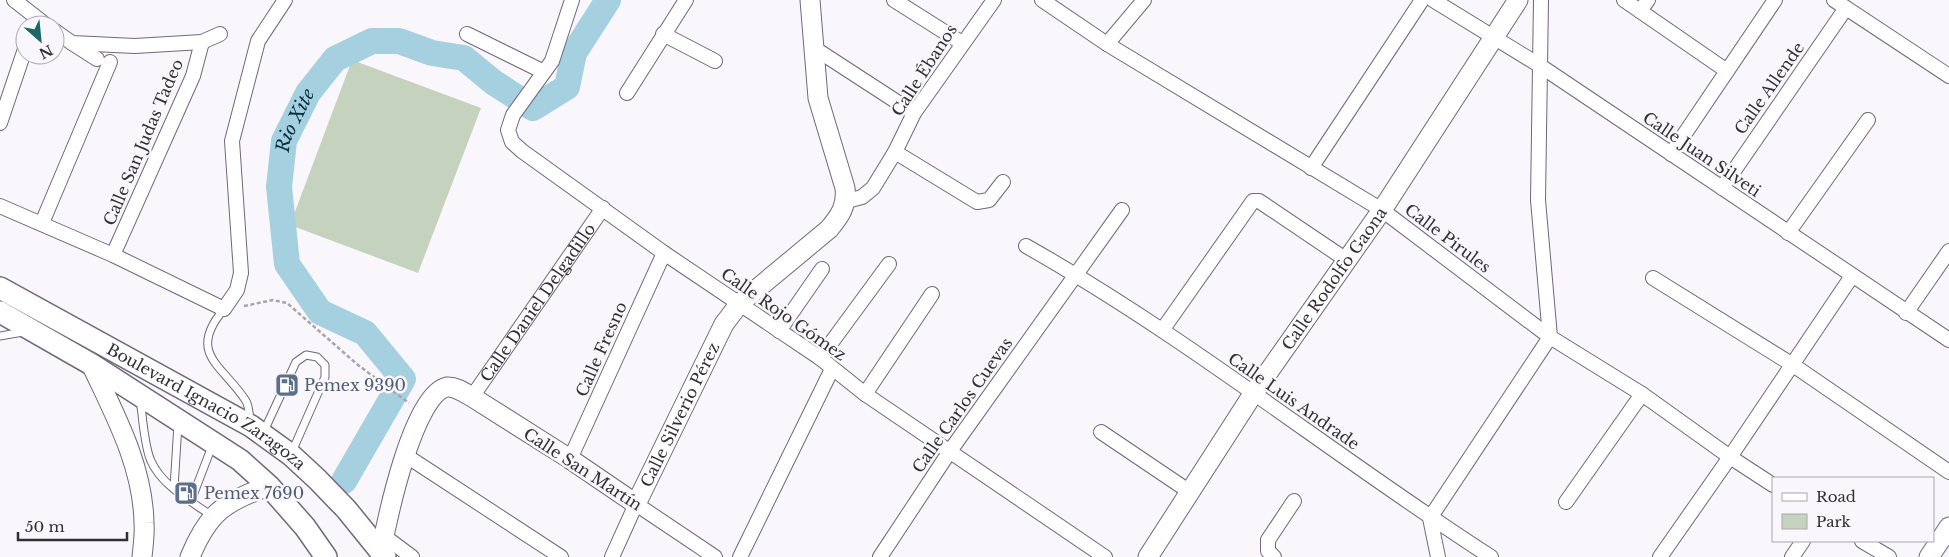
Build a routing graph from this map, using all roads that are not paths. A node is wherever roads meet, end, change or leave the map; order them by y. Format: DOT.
graph roads {
  1 [pos="14,0"];
  2 [pos="285,0"];
  3 [pos="572,0"];
  4 [pos="686,0"];
  5 [pos="810,0"];
  6 [pos="894,0"];
  7 [pos="994,0"];
  8 [pos="1042,0"];
  9 [pos="1144,0"];
  10 [pos="1422,0"];
  11 [pos="1432,0"];
  12 [pos="1518,0"];
  13 [pos="1541,0"];
  14 [pos="1624,0"];
  15 [pos="1775,0"];
  16 [pos="1840,4"];
  17 [pos="1644,6"];
  18 [pos="34,15"];
  19 [pos="220,34"];
  20 [pos="467,34"];
  21 [pos="663,34"];
  22 [pos="1494,36"];
  23 [pos="65,38"];
  24 [pos="202,42"];
  25 [pos="72,43"];
  26 [pos="962,43"];
  27 [pos="1107,44"];
  28 [pos="814,48"];
  29 [pos="715,61"];
  30 [pos="20,65"];
  31 [pos="1539,65"];
  32 [pos="1726,71"];
  33 [pos="544,72"];
  34 [pos="1949,76"];
  35 [pos="628,93"];
  36 [pos="914,113"];
  37 [pos="1868,120"];
  38 [pos="0,123"];
  39 [pos="895,152"];
  40 [pos="1671,154"];
  41 [pos="1311,168"];
  42 [pos="1003,182"];
  43 [pos="1722,188"];
  44 [pos="847,201"];
  45 [pos="0,206"];
  46 [pos="603,208"];
  47 [pos="1122,210"];
  48 [pos="1382,210"];
  49 [pos="42,223"];
  50 [pos="1788,233"];
  51 [pos="1026,246"];
  52 [pos="1949,251"];
  53 [pos="664,253"];
  54 [pos="113,254"];
  55 [pos="1348,261"];
  56 [pos="889,264"];
  57 [pos="822,269"];
  58 [pos="1076,274"];
  59 [pos="1852,276"];
  60 [pos="1653,278"];
  61 [pos="0,288"];
  62 [pos="932,294"];
  63 [pos="740,303"];
  64 [pos="224,310"];
  65 [pos="0,312"];
  66 [pos="1906,313"];
  67 [pos="1163,330"];
  68 [pos="33,331"];
  69 [pos="779,331"];
  70 [pos="0,336"];
  71 [pos="1550,337"];
  72 [pos="1949,340"];
  73 [pos="820,358"];
  74 [pos="91,364"];
  75 [pos="1793,365"];
  76 [pos="832,369"];
  77 [pos="139,394"];
  78 [pos="865,394"];
  79 [pos="1253,394"];
  80 [pos="1642,394"];
  81 [pos="472,397"];
  82 [pos="179,419"];
  83 [pos="257,430"];
  84 [pos="1101,432"];
  85 [pos="214,442"];
  86 [pos="950,451"];
  87 [pos="291,455"];
  88 [pos="405,455"];
  89 [pos="1730,457"];
  90 [pos="570,459"];
  91 [pos="1949,472"];
  92 [pos="1772,484"];
  93 [pos="269,486"];
  94 [pos="174,488"];
  95 [pos="1190,492"];
  96 [pos="190,501"];
  97 [pos="1294,501"];
  98 [pos="1566,502"];
  99 [pos="636,504"];
  100 [pos="212,516"];
  101 [pos="1430,518"];
  102 [pos="1949,527"];
  103 [pos="1802,542"];
  104 [pos="1864,542"];
  105 [pos="383,548"];
  106 [pos="142,557"];
  107 [pos="190,557"];
  108 [pos="326,557"];
  109 [pos="412,557"];
  110 [pos="561,557"];
  111 [pos="612,557"];
  112 [pos="715,557"];
  113 [pos="740,557"];
  114 [pos="880,557"];
  115 [pos="1105,557"];
  116 [pos="1148,557"];
  117 [pos="1274,557"];
  118 [pos="1438,557"];
  119 [pos="1491,557"];
  120 [pos="1660,557"];
  121 [pos="1792,557"];
  122 [pos="1889,557"];
  123 [pos="1929,557"];
  1 -- 18 [label="street"];
  2 -- 64 [label="street"];
  3 -- 33 [label="street, Calle Rojo Gómez"];
  4 -- 21 [label="street"];
  5 -- 28 [label="street"];
  6 -- 26 [label="street"];
  7 -- 26 [label="street, Calle Ébanos"];
  8 -- 27 [label="street, Calle Pirules"];
  9 -- 27 [label="street"];
  10 -- 41 [label="street"];
  11 -- 22 [label="street, Calle Juan Silveti"];
  12 -- 22 [label="street, Calle Rodolfo Gaona"];
  13 -- 31 [label="street"];
  14 -- 17 [label="street"];
  15 -- 32 [label="street"];
  16 -- 34 [label="street"];
  16 -- 43 [label="street, Calle Allende"];
  17 -- 32 [label="street"];
  19 -- 24 [label="street"];
  20 -- 33 [label="street"];
  21 -- 29 [label="street"];
  21 -- 35 [label="street"];
  22 -- 31 [label="street, Calle Juan Silveti"];
  22 -- 48 [label="street, Calle Rodolfo Gaona"];
  23 -- 25 [label="street"];
  24 -- 25 [label="street"];
  24 -- 54 [label="street, Calle San Judas Tadeo"];
  25 -- 49 [label="street"];
  26 -- 36 [label="street, Calle Ébanos"];
  27 -- 41 [label="street, Calle Pirules"];
  28 -- 36 [label="street"];
  28 -- 44 [label="street"];
  30 -- 38 [label="street"];
  31 -- 40 [label="street, Calle Juan Silveti"];
  31 -- 71 [label="street"];
  32 -- 40 [label="street"];
  33 -- 46 [label="street, Calle Rojo Gómez"];
  36 -- 39 [label="street, Calle Ébanos"];
  37 -- 50 [label="street"];
  39 -- 42 [label="street"];
  39 -- 44 [label="street, Calle Ébanos"];
  40 -- 43 [label="street, Calle Juan Silveti"];
  41 -- 48 [label="street, Calle Pirules"];
  43 -- 50 [label="street, Calle Juan Silveti"];
  44 -- 63 [label="street, Calle Silverio Pérez"];
  45 -- 49 [label="street"];
  46 -- 53 [label="street, Calle Rojo Gómez"];
  46 -- 81 [label="street, Calle Daniel Delgadillo"];
  47 -- 58 [label="street, Calle Carlos Cuevas"];
  48 -- 55 [label="street, Calle Rodolfo Gaona"];
  48 -- 71 [label="street, Calle Pirules"];
  49 -- 54 [label="street"];
  50 -- 59 [label="street, Calle Juan Silveti"];
  51 -- 58 [label="street, Calle Luis Andrade"];
  52 -- 66 [label="street"];
  53 -- 63 [label="street, Calle Rojo Gómez"];
  53 -- 90 [label="street, Calle Fresno"];
  54 -- 64 [label="street"];
  55 -- 67 [label="street"];
  55 -- 79 [label="street, Calle Rodolfo Gaona"];
  56 -- 73 [label="street"];
  57 -- 69 [label="street"];
  58 -- 67 [label="street, Calle Luis Andrade"];
  58 -- 86 [label="street, Calle Carlos Cuevas"];
  59 -- 66 [label="street, Calle Juan Silveti"];
  59 -- 75 [label="street"];
  60 -- 75 [label="street"];
  61 -- 83 [label="main road, Boulevard Ignacio Zaragoza"];
  62 -- 78 [label="street"];
  63 -- 69 [label="street, Calle Rojo Gómez"];
  63 -- 99 [label="street, Calle Silverio Pérez"];
  64 -- 83 [label="lane"];
  65 -- 68 [label="main road, Boulevard Ignacio Zaragoza"];
  66 -- 72 [label="street, Calle Juan Silveti"];
  67 -- 79 [label="street, Calle Luis Andrade"];
  68 -- 70 [label="lane"];
  68 -- 74 [label="main road, Boulevard Ignacio Zaragoza"];
  69 -- 73 [label="street, Calle Rojo Gómez"];
  71 -- 80 [label="street, Calle Pirules"];
  71 -- 101 [label="street"];
  73 -- 76 [label="street, Calle Rojo Gómez"];
  74 -- 77 [label="main road, Boulevard Ignacio Zaragoza"];
  74 -- 106 [label="street"];
  75 -- 89 [label="street"];
  75 -- 91 [label="street"];
  76 -- 78 [label="street, Calle Rojo Gómez"];
  76 -- 113 [label="street"];
  77 -- 82 [label="main road, Boulevard Ignacio Zaragoza"];
  77 -- 94 [label="lane"];
  78 -- 86 [label="street, Calle Rojo Gómez"];
  79 -- 95 [label="street, Calle Rodolfo Gaona"];
  79 -- 101 [label="street, Calle Luis Andrade"];
  80 -- 89 [label="street, Calle Pirules"];
  80 -- 98 [label="street"];
  81 -- 88 [label="street, Calle San Martín"];
  81 -- 90 [label="street, Calle San Martín"];
  82 -- 85 [label="main road, Boulevard Ignacio Zaragoza"];
  82 -- 94 [label="lane"];
  83 -- 87 [label="main road, Boulevard Ignacio Zaragoza"];
  83 -- 87 [label="lane"];
  84 -- 95 [label="street"];
  85 -- 93 [label="main road, Boulevard Ignacio Zaragoza"];
  85 -- 96 [label="lane"];
  86 -- 114 [label="street, Calle Carlos Cuevas"];
  86 -- 115 [label="street, Calle Rojo Gómez"];
  87 -- 105 [label="main road, Boulevard Ignacio Zaragoza"];
  88 -- 105 [label="street"];
  88 -- 110 [label="street"];
  89 -- 92 [label="street, Calle Pirules"];
  89 -- 120 [label="street"];
  90 -- 99 [label="street, Calle San Martín"];
  93 -- 100 [label="street"];
  93 -- 108 [label="main road, Boulevard Ignacio Zaragoza"];
  94 -- 96 [label="lane"];
  95 -- 116 [label="street, Calle Rodolfo Gaona"];
  96 -- 100 [label="lane"];
  97 -- 117 [label="street"];
  99 -- 111 [label="street, Calle Silverio Pérez"];
  99 -- 112 [label="street, Calle San Martín"];
  100 -- 107 [label="street"];
  101 -- 118 [label="street"];
  101 -- 119 [label="street, Calle Luis Andrade"];
  102 -- 123 [label="street"];
  103 -- 121 [label="street"];
  104 -- 122 [label="street"];
  105 -- 109 [label="street"];
}
